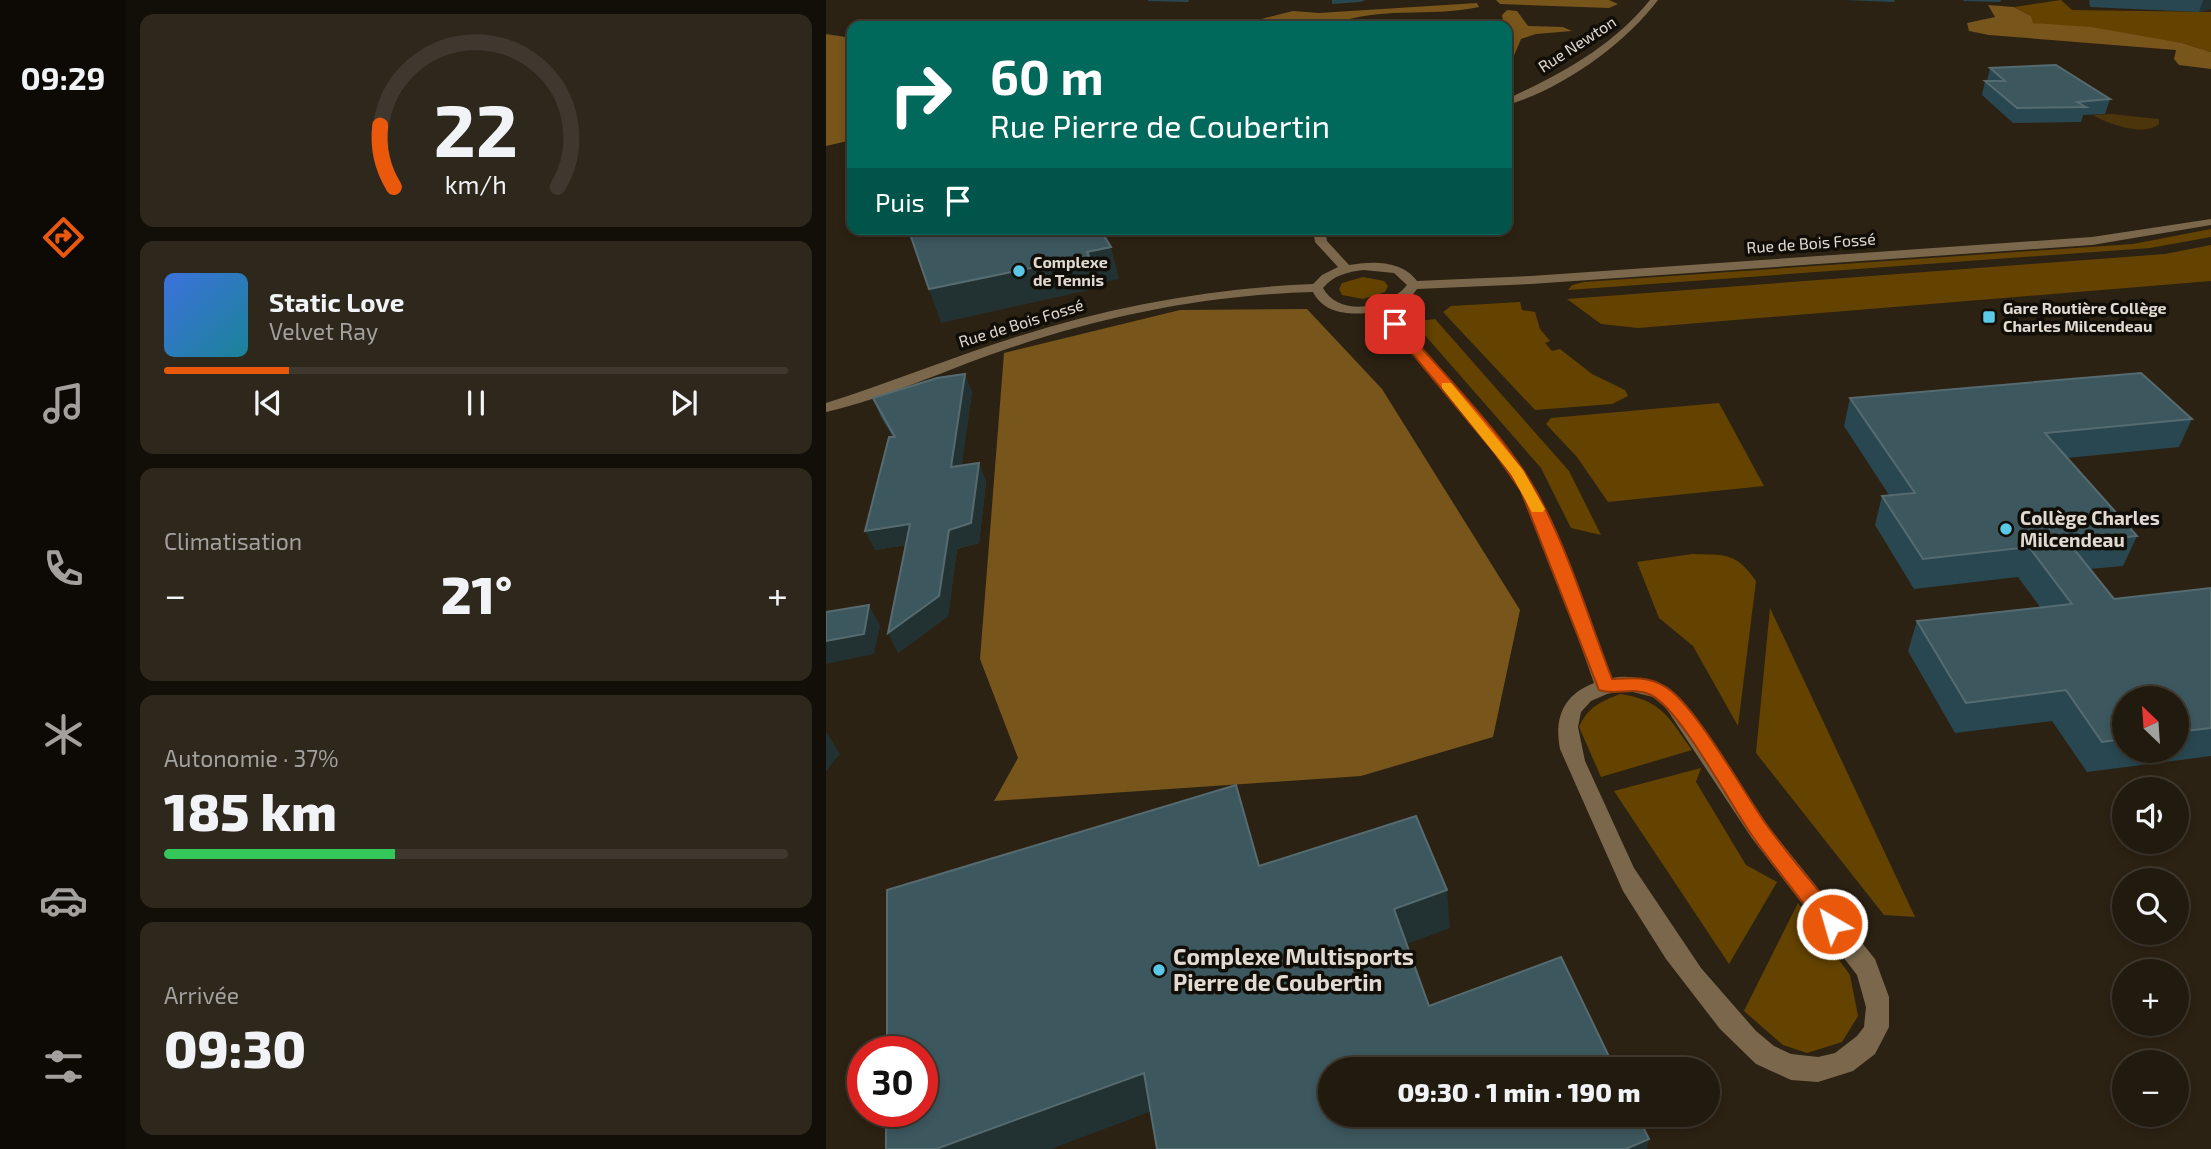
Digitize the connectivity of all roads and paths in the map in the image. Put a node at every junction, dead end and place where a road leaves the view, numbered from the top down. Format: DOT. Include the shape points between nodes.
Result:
graph roads {
  1 [pos="1654,0"];
  2 [pos="1512,99"];
  3 [pos="2211,222"];
  4 [pos="1320,235"];
  5 [pos="1345,268"];
  6 [pos="1412,285"];
  7 [pos="1317,288"];
  8 [pos="1381,308"];
  9 [pos="826,408"];
  10 [pos="1605,686"];
  1 -- 2 [label="street, Rue Newton" via="1631,27 1602,49"];
  3 -- 6 [label="street, Rue de Bois Fossé" via="2092,241"];
  4 -- 5 [label="street"];
  5 -- 6 [label="street" via="1398,270"];
  5 -- 7 [label="street" via="1321,280"];
  6 -- 8 [label="street" via="1409,294"];
  7 -- 8 [label="street" via="1327,304 1343,309"];
  7 -- 9 [label="street, Rue de Bois Fossé" via="1194,298 1111,315 1023,339"];
  8 -- 10 [label="street" via="1529,491"];
  10 -- 10 [label="street" via="1574,706 1568,736 1630,883 1718,1009 1765,1055 1810,1071 1853,1059 1871,1039 1879,1020 1877,988 1866,967 1759,831 1673,703 1659,691 1639,684"];
}
